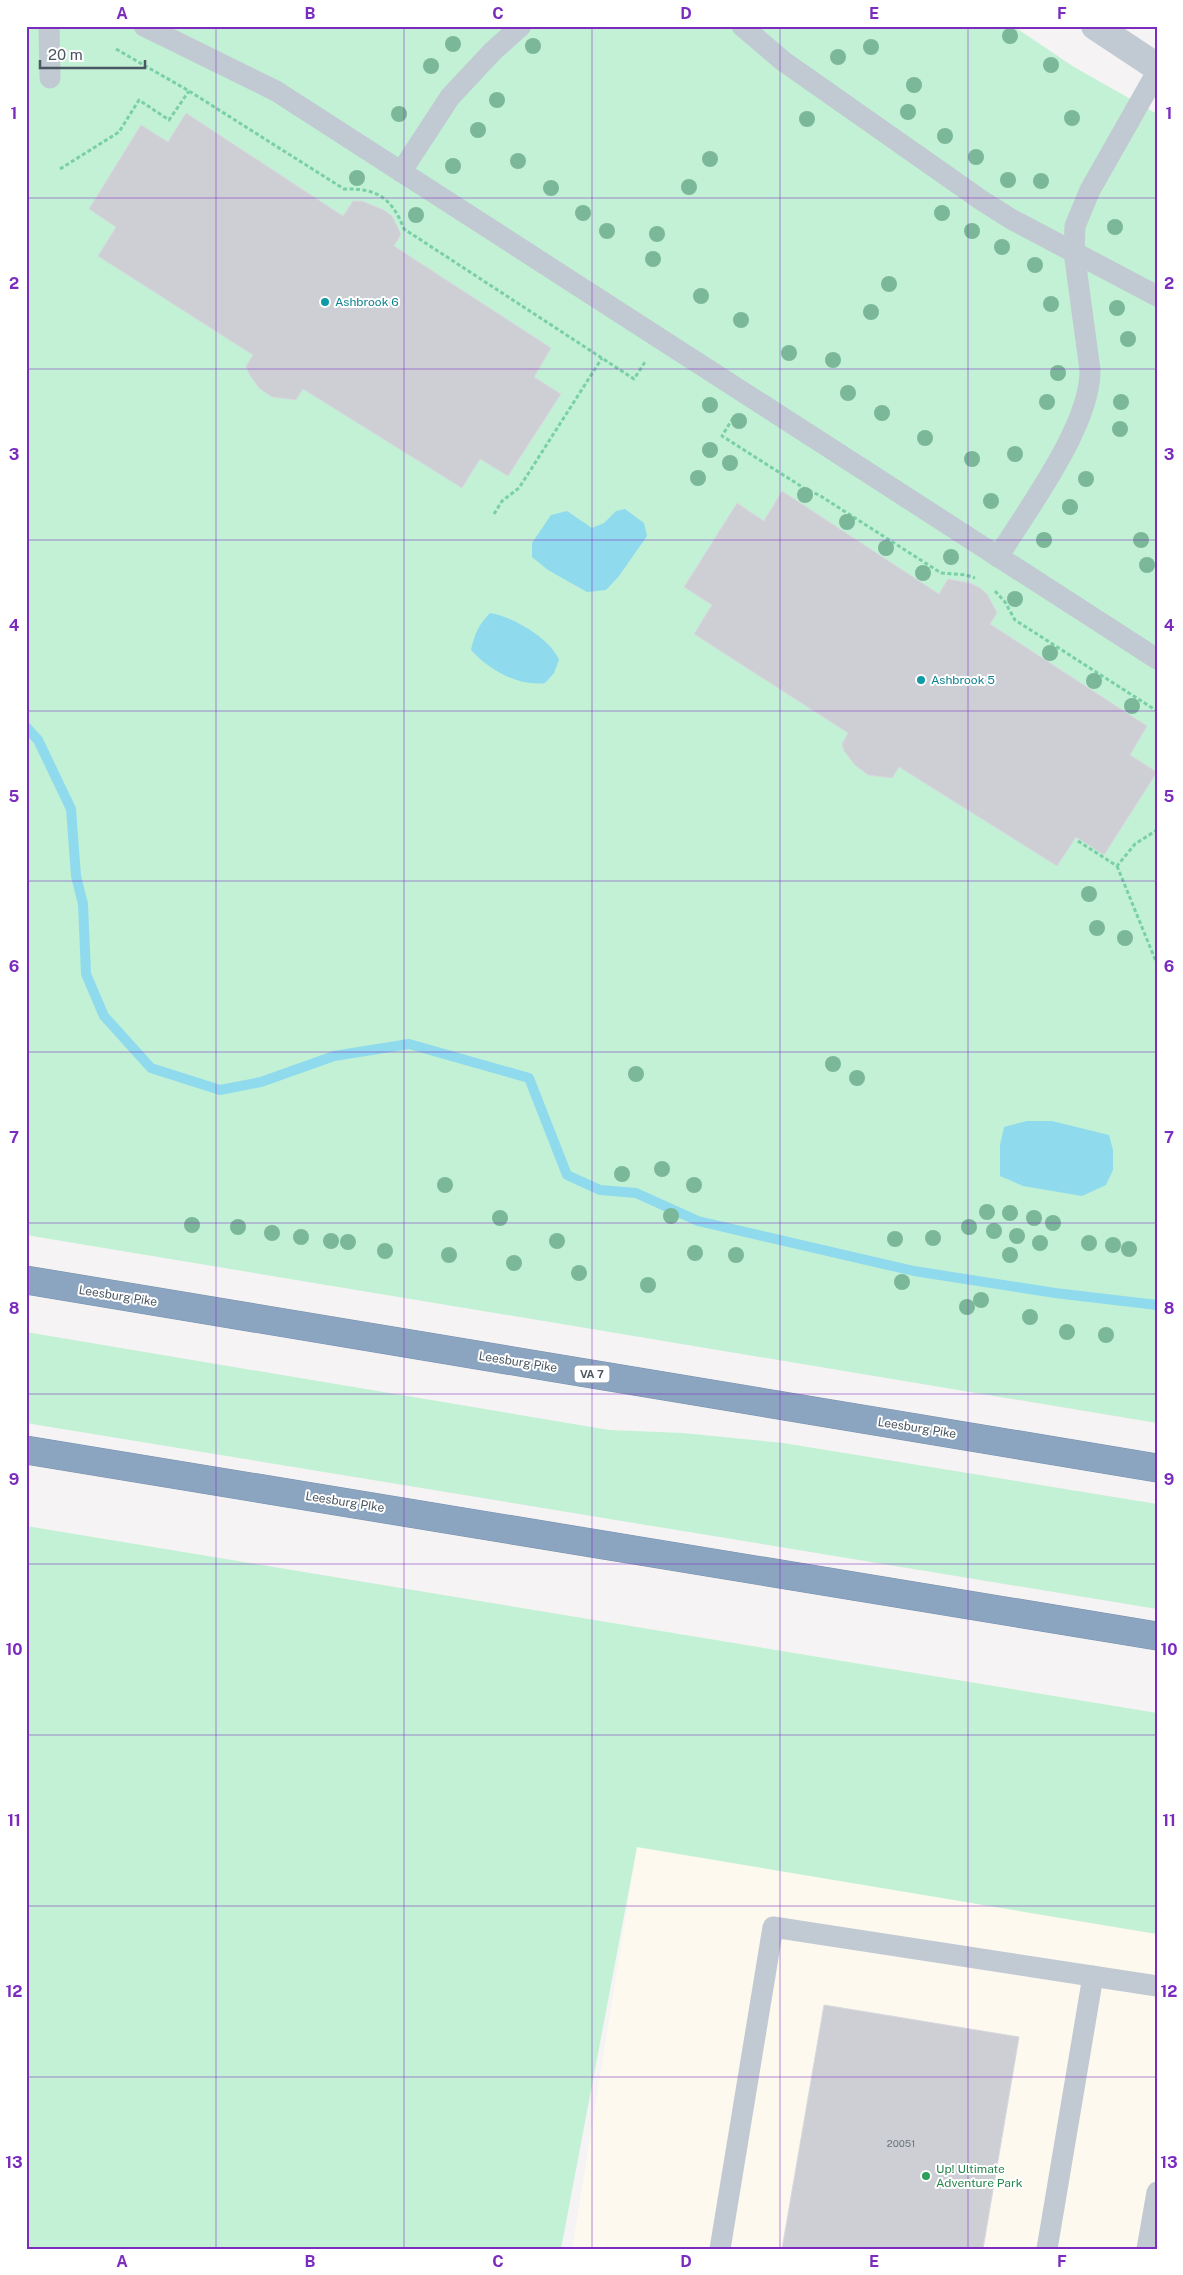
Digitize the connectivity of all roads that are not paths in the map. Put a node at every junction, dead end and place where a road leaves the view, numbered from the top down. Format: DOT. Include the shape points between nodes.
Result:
graph roads {
  1 [pos="49,26"];
  2 [pos="144,26"];
  3 [pos="521,26"];
  4 [pos="742,26"];
  5 [pos="1095,26"];
  6 [pos="1157,67"];
  7 [pos="1157,72"];
  8 [pos="50,78"];
  9 [pos="401,172"];
  10 [pos="1074,252"];
  11 [pos="1157,296"];
  12 [pos="998,557"];
  13 [pos="1157,659"];
  14 [pos="26,1280"];
  15 [pos="26,1450"];
  16 [pos="1157,1468"];
  17 [pos="1157,1636"];
  18 [pos="1093,1976"];
  19 [pos="1157,1986"];
  20 [pos="1157,2192"];
  21 [pos="720,2249"];
  22 [pos="1047,2249"];
  23 [pos="1148,2249"];
  1 -- 8 [label="lane"];
  2 -- 9 [label="lane" via="276,91"];
  3 -- 9 [label="lane" via="450,97"];
  4 -- 10 [label="lane" via="791,67 981,200"];
  5 -- 6 [label="street"];
  7 -- 10 [label="lane" via="1090,190 1076,226"];
  9 -- 12 [label="lane"];
  10 -- 11 [label="lane"];
  10 -- 12 [label="lane" via="1090,370 1087,398 1069,442"];
  12 -- 13 [label="lane"];
  14 -- 16 [label="highway, Leesburg Pike / VA 7"];
  15 -- 17 [label="highway, Leesburg PIke"];
  18 -- 19 [label="lane"];
  18 -- 21 [label="lane" via="773,1927"];
  18 -- 22 [label="lane"];
  20 -- 23 [label="lane"];
}
